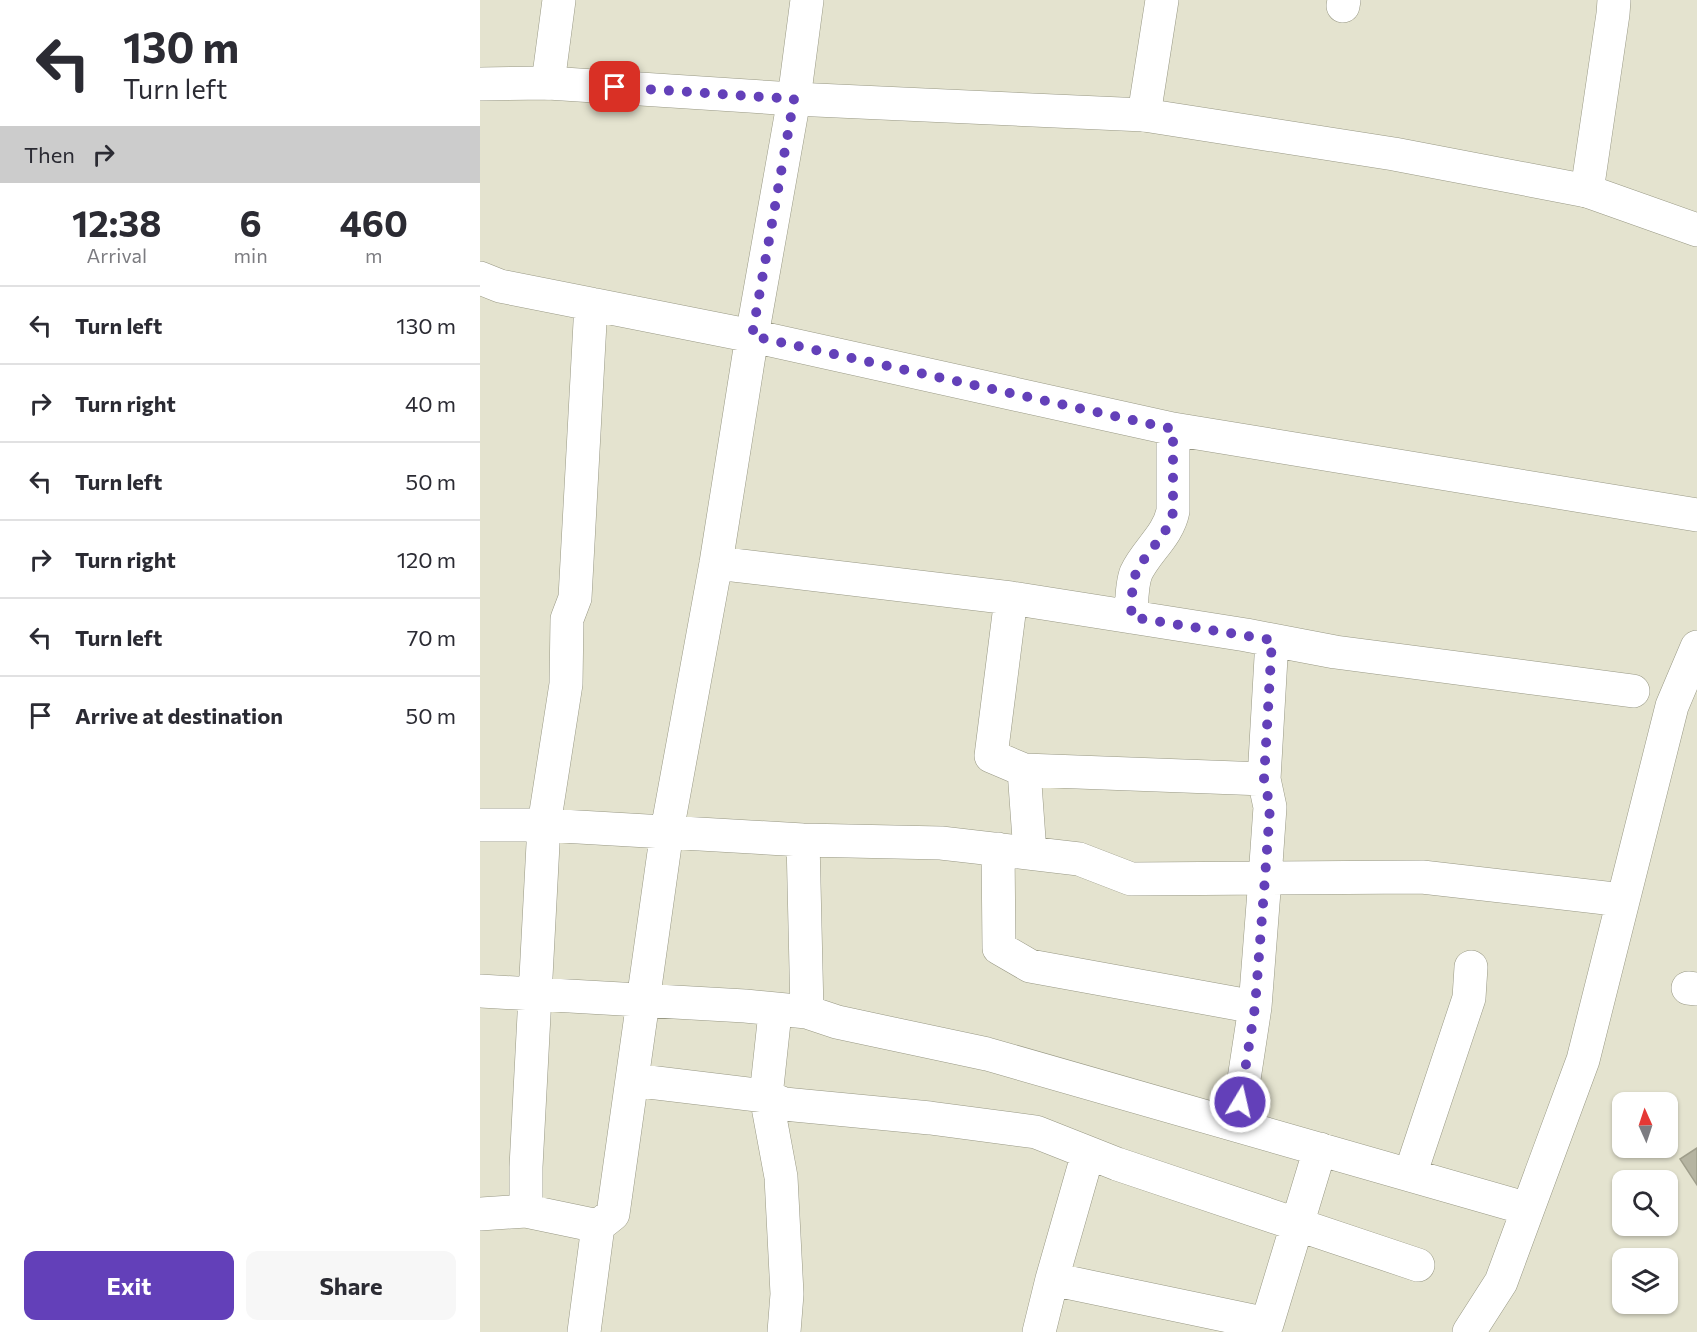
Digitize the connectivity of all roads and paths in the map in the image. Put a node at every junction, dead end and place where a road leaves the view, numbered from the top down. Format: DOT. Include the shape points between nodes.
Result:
graph roads {
  1 [pos="559,0"];
  2 [pos="807,0"];
  3 [pos="1162,0"];
  4 [pos="1614,0"];
  5 [pos="548,83"];
  6 [pos="480,84"];
  7 [pos="794,99"];
  8 [pos="1144,115"];
  9 [pos="1587,191"];
  10 [pos="1697,230"];
  11 [pos="480,278"];
  12 [pos="591,304"];
  13 [pos="752,336"];
  14 [pos="1173,429"];
  15 [pos="1697,515"];
  16 [pos="716,563"];
  17 [pos="1011,598"];
  18 [pos="1131,617"];
  19 [pos="1272,640"];
  20 [pos="1697,646"];
  21 [pos="1633,691"];
  22 [pos="1024,770"];
  23 [pos="1264,779"];
  24 [pos="480,825"];
  25 [pos="544,825"];
  26 [pos="667,831"];
  27 [pos="803,840"];
  28 [pos="1014,851"];
  29 [pos="1265,878"];
  30 [pos="1623,900"];
  31 [pos="1471,967"];
  32 [pos="480,991"];
  33 [pos="534,994"];
  34 [pos="643,1000"];
  35 [pos="1255,1007"];
  36 [pos="807,1012"];
  37 [pos="774,1022"];
  38 [pos="632,1080"];
  39 [pos="766,1096"];
  40 [pos="1237,1125"];
  41 [pos="1320,1149"];
  42 [pos="1089,1153"];
  43 [pos="1410,1175"];
  44 [pos="1528,1209"];
  45 [pos="526,1211"];
  46 [pos="480,1214"];
  47 [pos="1296,1225"];
  48 [pos="598,1226"];
  49 [pos="1418,1265"];
  50 [pos="1052,1279"];
  51 [pos="584,1332"];
  52 [pos="784,1332"];
  53 [pos="1039,1332"];
  54 [pos="1469,1332"];
  1 -- 5 [label="street"];
  2 -- 7 [label="street"];
  3 -- 8 [label="street"];
  4 -- 9 [label="street"];
  5 -- 6 [label="street"];
  5 -- 7 [label="street"];
  7 -- 8 [label="street"];
  7 -- 13 [label="street"];
  8 -- 9 [label="street" via="1394,153"];
  9 -- 10 [label="street"];
  11 -- 12 [label="street" via="500,286"];
  12 -- 13 [label="street"];
  12 -- 25 [label="street" via="575,598 567,620 566,684"];
  13 -- 14 [label="street"];
  13 -- 16 [label="street"];
  14 -- 15 [label="street"];
  14 -- 18 [label="street" via="1171,523 1135,575"];
  16 -- 17 [label="street"];
  16 -- 26 [label="street"];
  17 -- 18 [label="street"];
  17 -- 22 [label="street" via="991,756"];
  18 -- 19 [label="street"];
  19 -- 21 [label="street" via="1335,652"];
  19 -- 23 [label="street"];
  20 -- 30 [label="street" via="1672,706"];
  22 -- 23 [label="street"];
  22 -- 28 [label="street"];
  23 -- 29 [label="street" via="1270,807"];
  24 -- 25 [label="street"];
  25 -- 26 [label="street"];
  25 -- 33 [label="street"];
  26 -- 27 [label="street"];
  26 -- 34 [label="street"];
  27 -- 28 [label="street" via="941,843"];
  27 -- 36 [label="street"];
  28 -- 29 [label="street" via="1080,859 1131,879"];
  28 -- 35 [label="street" via="999,948 1029,966"];
  29 -- 30 [label="street" via="1422,876"];
  29 -- 35 [label="street"];
  30 -- 44 [label="street" via="1583,1060"];
  31 -- 43 [label="street" via="1469,999"];
  32 -- 33 [label="street"];
  33 -- 34 [label="street"];
  33 -- 45 [label="street"];
  34 -- 36 [label="street"];
  34 -- 38 [label="street"];
  35 -- 40 [label="street"];
  36 -- 40 [label="street" via="837,1022 987,1053"];
  37 -- 39 [label="street"];
  38 -- 39 [label="street"];
  38 -- 48 [label="street" via="614,1214"];
  39 -- 42 [label="street" via="784,1104 1036,1132"];
  39 -- 52 [label="street" via="781,1177 787,1294"];
  40 -- 41 [label="street"];
  41 -- 43 [label="street"];
  41 -- 47 [label="street"];
  42 -- 47 [label="street"];
  42 -- 50 [label="street"];
  43 -- 44 [label="street"];
  44 -- 54 [label="street" via="1501,1282"];
  45 -- 46 [label="street"];
  45 -- 48 [label="street"];
  47 -- 49 [label="street"];
  47 -- 50 [label="street" via="1267,1324"];
  48 -- 51 [label="street"];
  50 -- 53 [label="street"];
}
